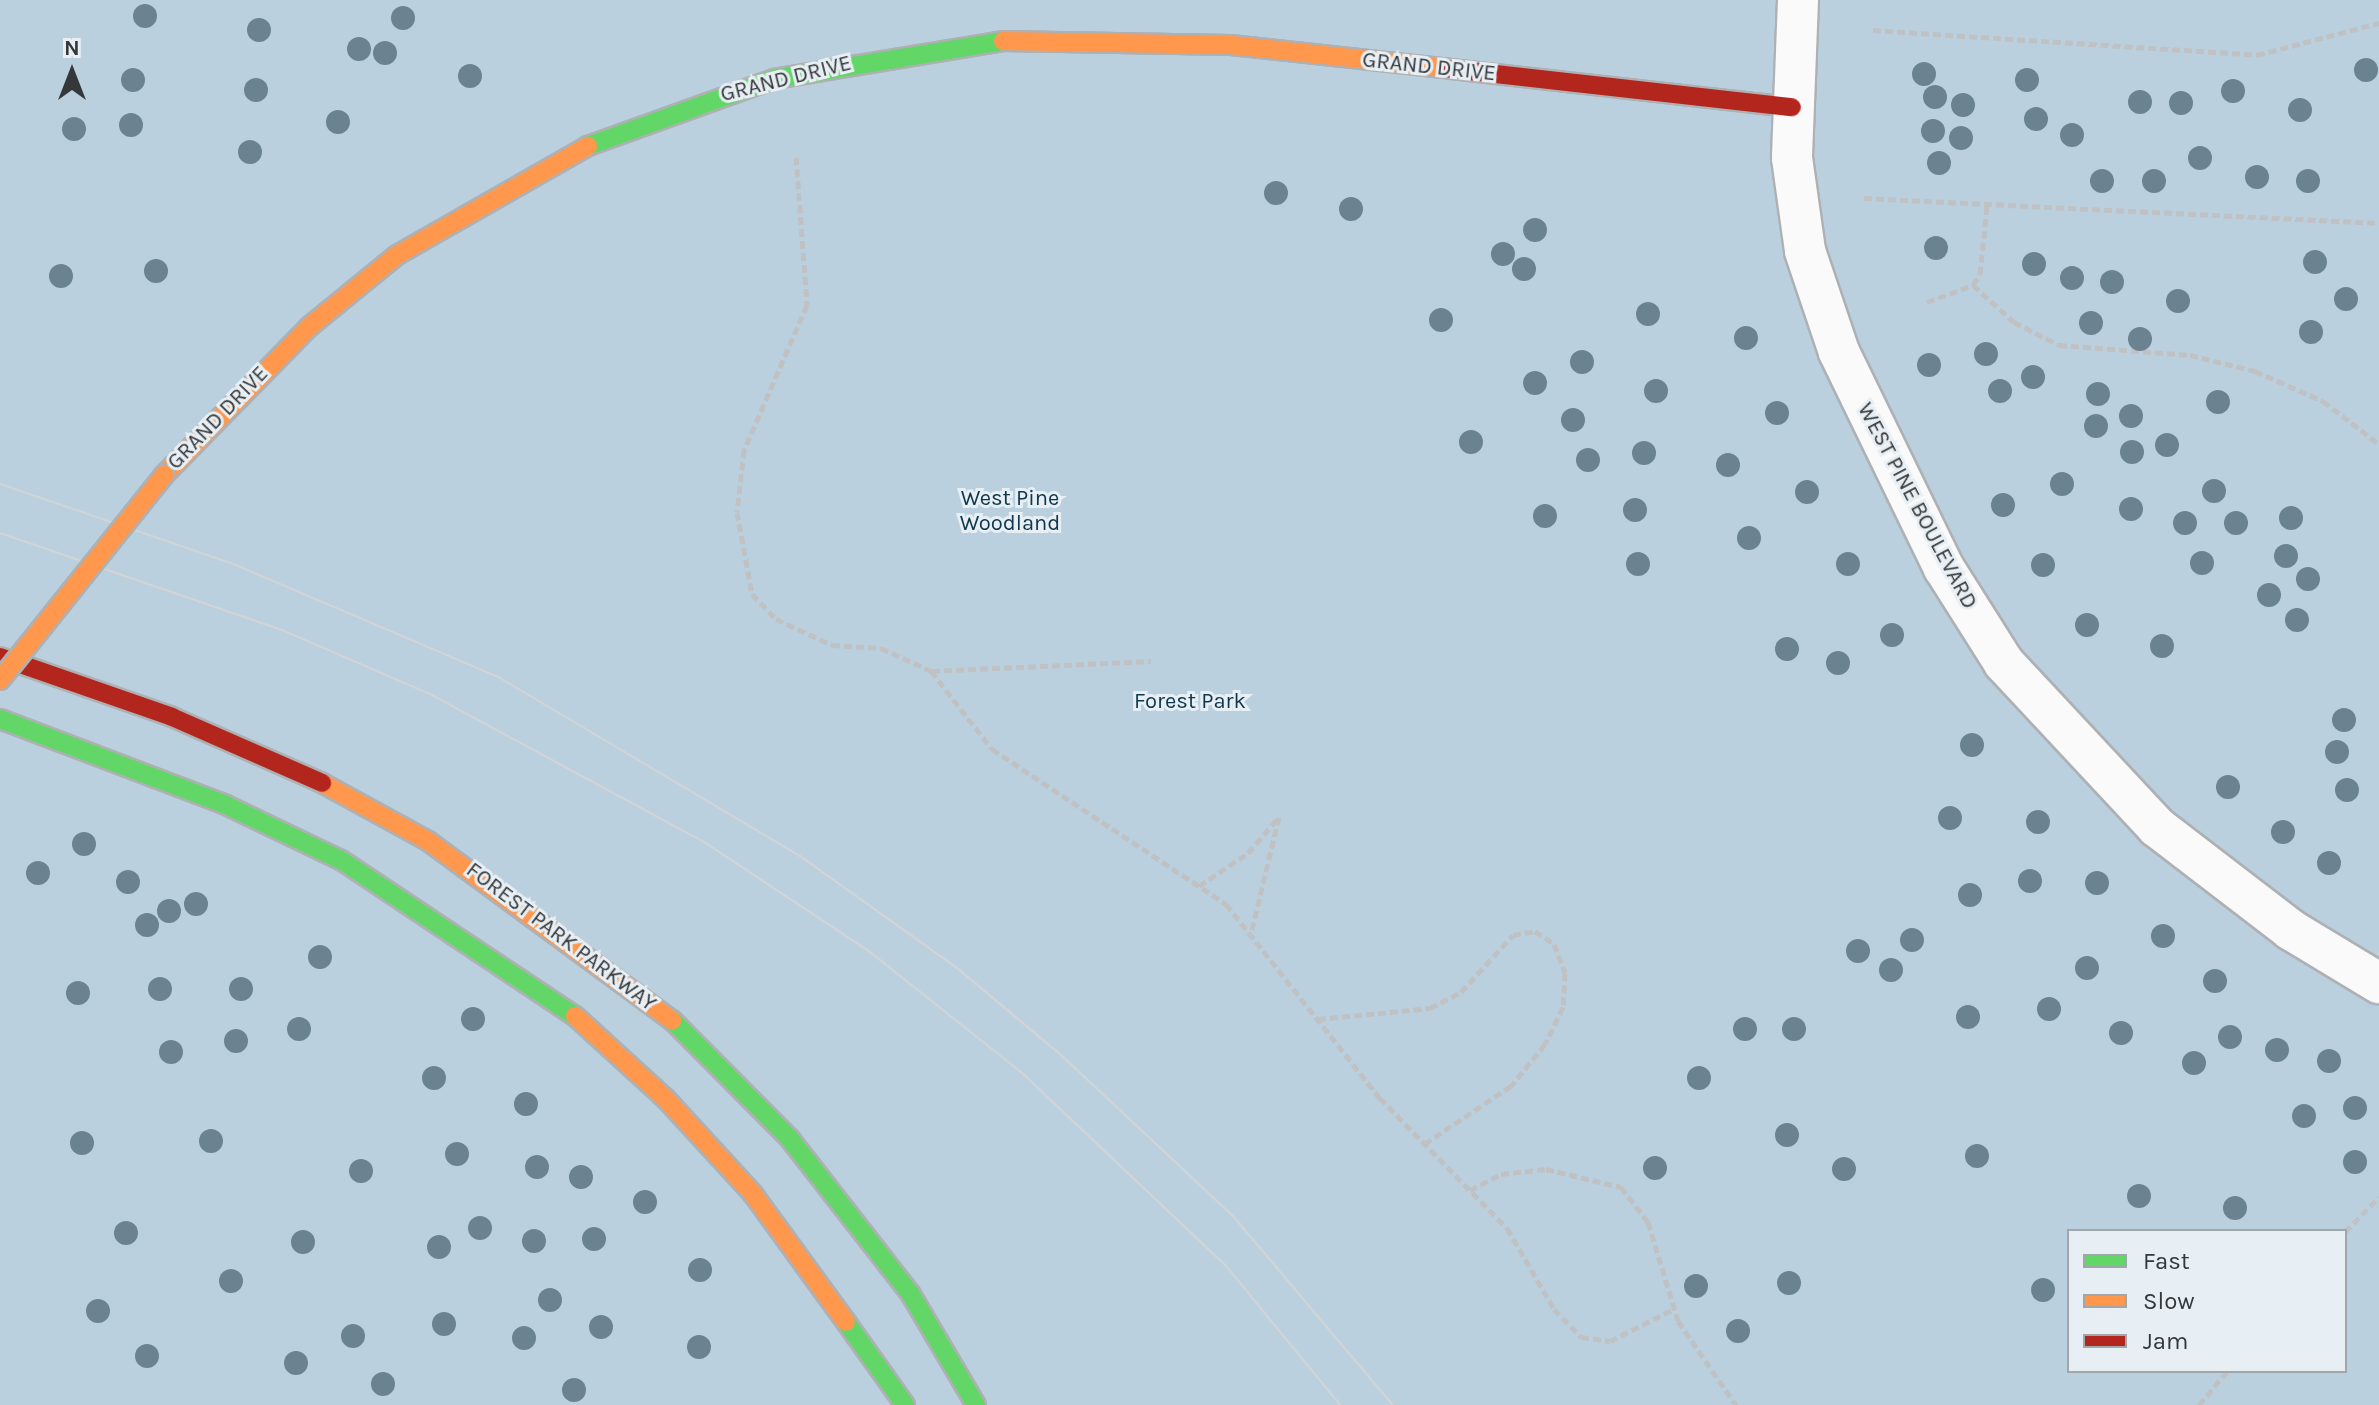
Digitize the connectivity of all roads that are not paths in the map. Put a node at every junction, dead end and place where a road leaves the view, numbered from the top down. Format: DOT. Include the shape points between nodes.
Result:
graph roads {
  1 [pos="1798,0"];
  2 [pos="1792,107"];
  3 [pos="0,657"];
  4 [pos="0,680"];
  5 [pos="0,719"];
  6 [pos="2379,983"];
  7 [pos="905,1405"];
  8 [pos="976,1405"];
  1 -- 2 [label="street, WEST PINE BOULEVARD"];
  2 -- 4 [label="main road, GRAND DRIVE, bridge" via="1231,45 1097,38 974,43 774,79 572,152 397,255 310,326 164,475"];
  2 -- 6 [label="street, WEST PINE BOULEVARD" via="1794,203 1839,352 1944,568 2004,663 2157,827 2291,930"];
  3 -- 8 [label="main road, FOREST PARK PARKWAY" via="172,717 344,793 428,841 605,965 677,1024 790,1139 910,1293"];
  5 -- 7 [label="main road" via="212,799 341,860 567,1009 666,1099 753,1194"];
}
